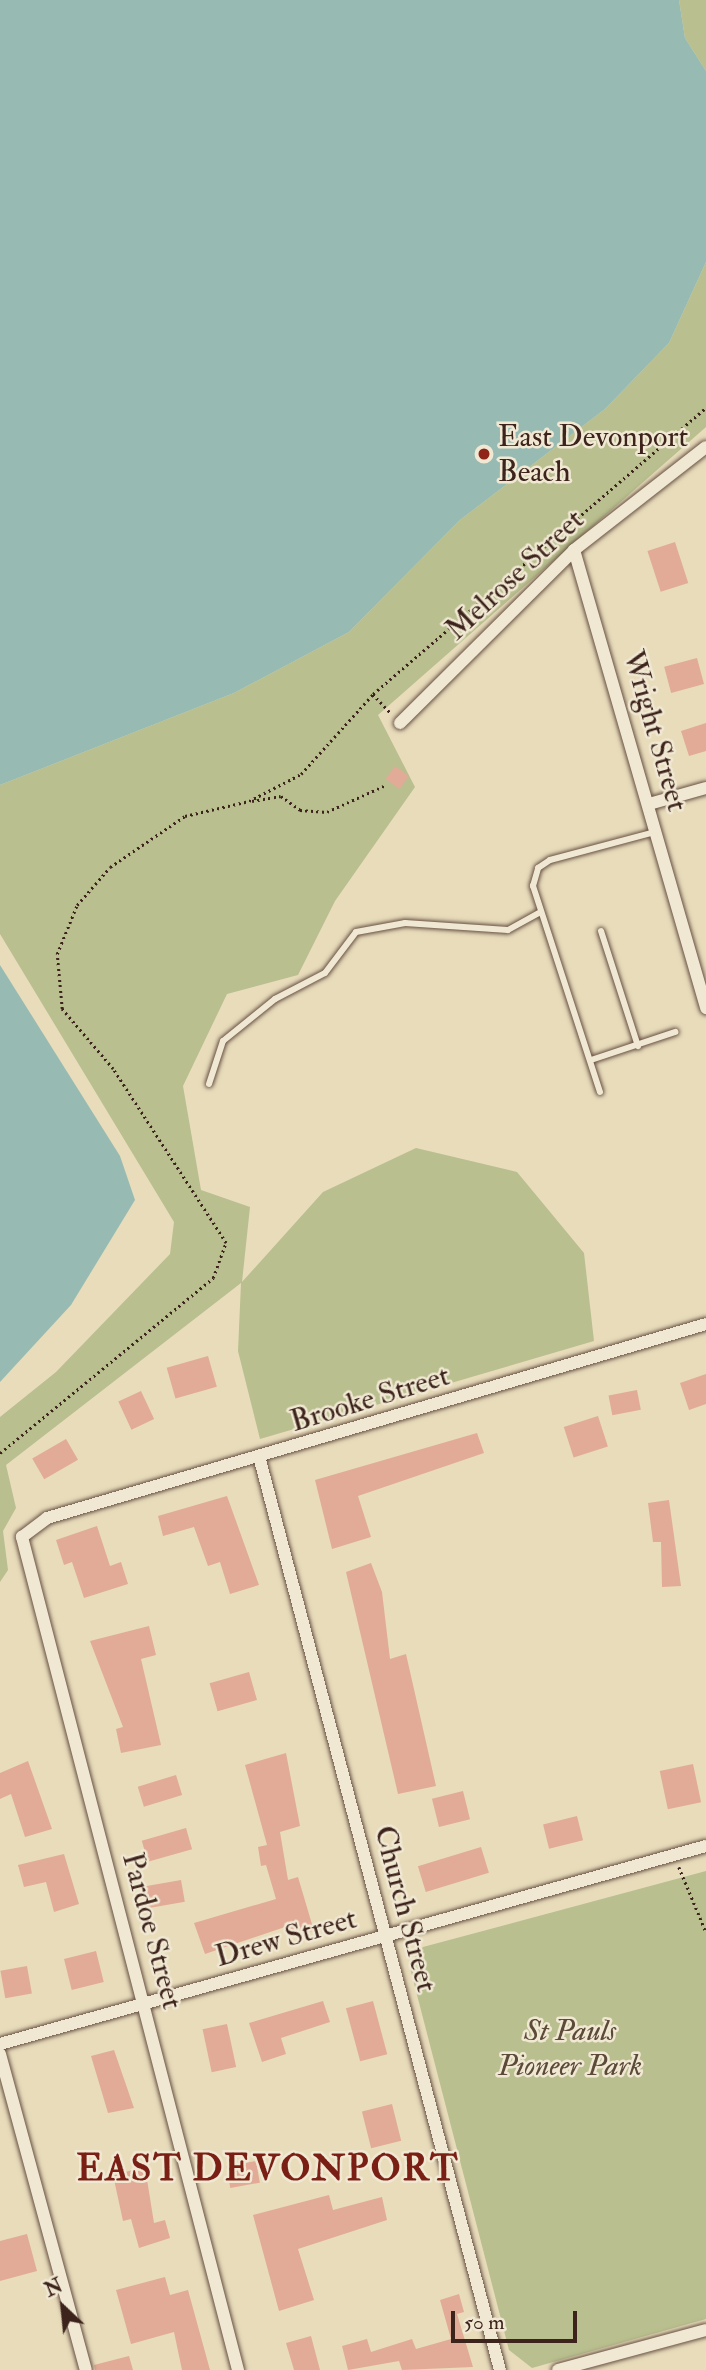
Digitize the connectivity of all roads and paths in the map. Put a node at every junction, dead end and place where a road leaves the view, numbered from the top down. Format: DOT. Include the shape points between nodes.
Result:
graph roads {
  1 [pos="706,408"];
  2 [pos="706,447"];
  3 [pos="574,550"];
  4 [pos="373,694"];
  5 [pos="400,723"];
  6 [pos="386,785"];
  7 [pos="706,788"];
  8 [pos="249,801"];
  9 [pos="649,804"];
  10 [pos="657,832"];
  11 [pos="540,912"];
  12 [pos="601,931"];
  13 [pos="706,1008"];
  14 [pos="675,1032"];
  15 [pos="638,1046"];
  16 [pos="591,1060"];
  17 [pos="209,1084"];
  18 [pos="600,1091"];
  19 [pos="706,1325"];
  20 [pos="0,1453"];
  21 [pos="260,1460"];
  22 [pos="47,1518"];
  23 [pos="706,1846"];
  24 [pos="674,1854"];
  25 [pos="706,1932"];
  26 [pos="385,1938"];
  27 [pos="146,2005"];
  28 [pos="0,2044"];
  29 [pos="0,2054"];
  30 [pos="706,2330"];
  31 [pos="86,2370"];
  32 [pos="238,2370"];
  33 [pos="500,2370"];
  34 [pos="558,2370"];
  1 -- 4 [label="path"];
  2 -- 3 [label="street, Melrose Street"];
  3 -- 5 [label="street, Melrose Street"];
  3 -- 9 [label="street, Wright Street"];
  4 -- 5 [label="path"];
  4 -- 8 [label="path" via="301,774"];
  6 -- 8 [label="path" via="327,812 300,810 281,796"];
  7 -- 9 [label="street"];
  8 -- 20 [label="path" via="185,816 110,867 77,905 57,954 62,1009 113,1069 222,1233 223,1260 189,1299"];
  9 -- 10 [label="street, Wright Street"];
  10 -- 11 [label="lane" via="550,860 538,868 533,886"];
  10 -- 13 [label="street, Wright Street"];
  11 -- 16 [label="lane"];
  11 -- 17 [label="lane" via="508,930 405,923 356,932 325,973 275,999 223,1041"];
  12 -- 15 [label="lane"];
  14 -- 15 [label="lane"];
  15 -- 16 [label="lane"];
  16 -- 18 [label="lane"];
  19 -- 21 [label="street, Brooke Street"];
  21 -- 22 [label="street, Brooke Street"];
  21 -- 26 [label="street, Church Street"];
  22 -- 27 [label="street, Pardoe Street" via="22,1536 25,1566"];
  23 -- 24 [label="street, Drew Street"];
  24 -- 25 [label="path"];
  24 -- 26 [label="street, Drew Street"];
  26 -- 27 [label="street, Drew Street"];
  26 -- 33 [label="street, Church Street"];
  27 -- 28 [label="street, Drew Street"];
  27 -- 32 [label="street, Pardoe Street"];
  29 -- 31 [label="street"];
  30 -- 34 [label="street"];
}
